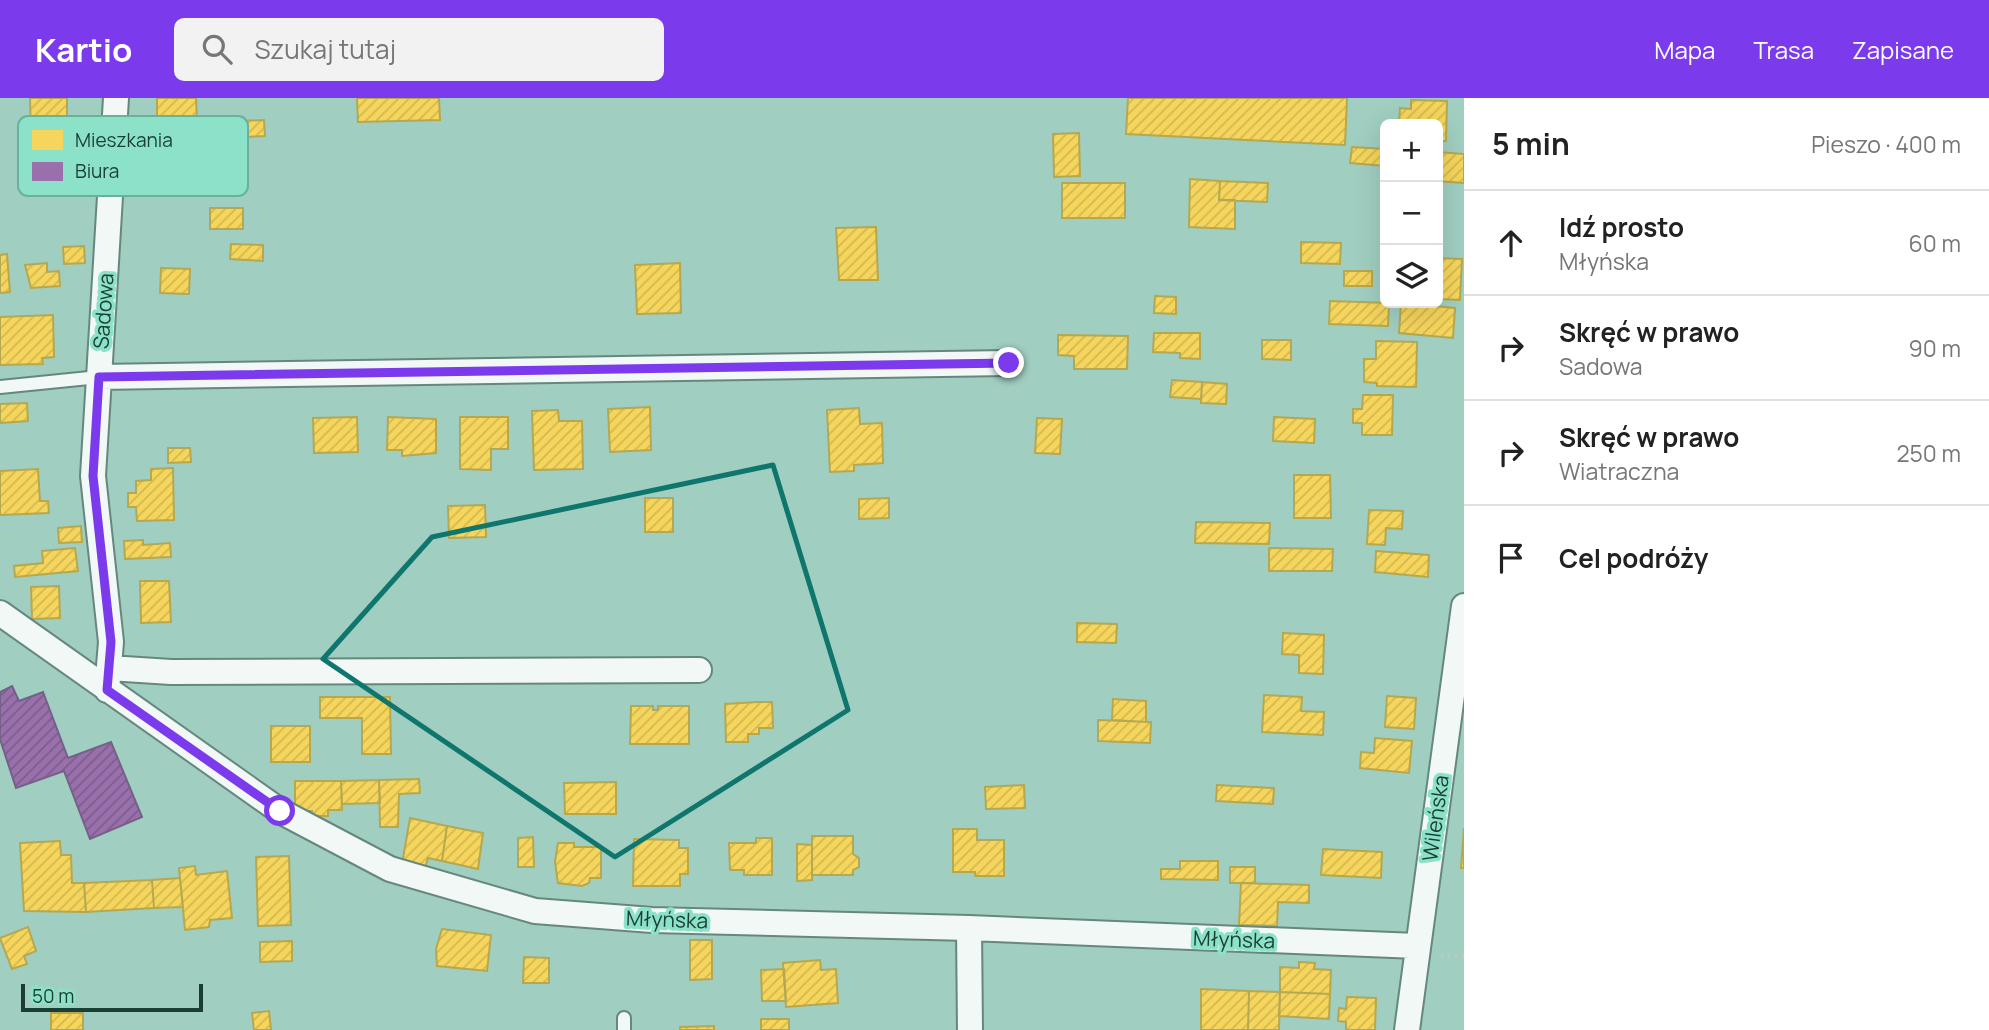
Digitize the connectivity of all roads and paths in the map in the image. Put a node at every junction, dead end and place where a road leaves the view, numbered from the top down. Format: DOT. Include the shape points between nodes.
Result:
graph roads {
  1 [pos="116,98"];
  2 [pos="115,116"];
  3 [pos="110,196"];
  4 [pos="1009,363"];
  5 [pos="99,377"];
  6 [pos="0,387"];
  7 [pos="1464,606"];
  8 [pos="0,613"];
  9 [pos="699,670"];
  10 [pos="108,679"];
  11 [pos="969,928"];
  12 [pos="1417,946"];
  13 [pos="970,1030"];
  14 [pos="1407,1030"];
  1 -- 2 [label="street, Sadowa"];
  3 -- 5 [label="street, Sadowa"];
  4 -- 5 [label="street"];
  5 -- 6 [label="lane"];
  5 -- 10 [label="street, Sadowa" via="93,476 111,642"];
  7 -- 12 [label="street, Wileńska"];
  8 -- 10 [label="street, Młyńska"];
  9 -- 10 [label="street" via="171,672"];
  10 -- 11 [label="street, Młyńska" via="280,811 378,863 535,911 652,920"];
  11 -- 12 [label="street, Młyńska"];
  11 -- 13 [label="street"];
  12 -- 14 [label="street, Wileńska"];
}
